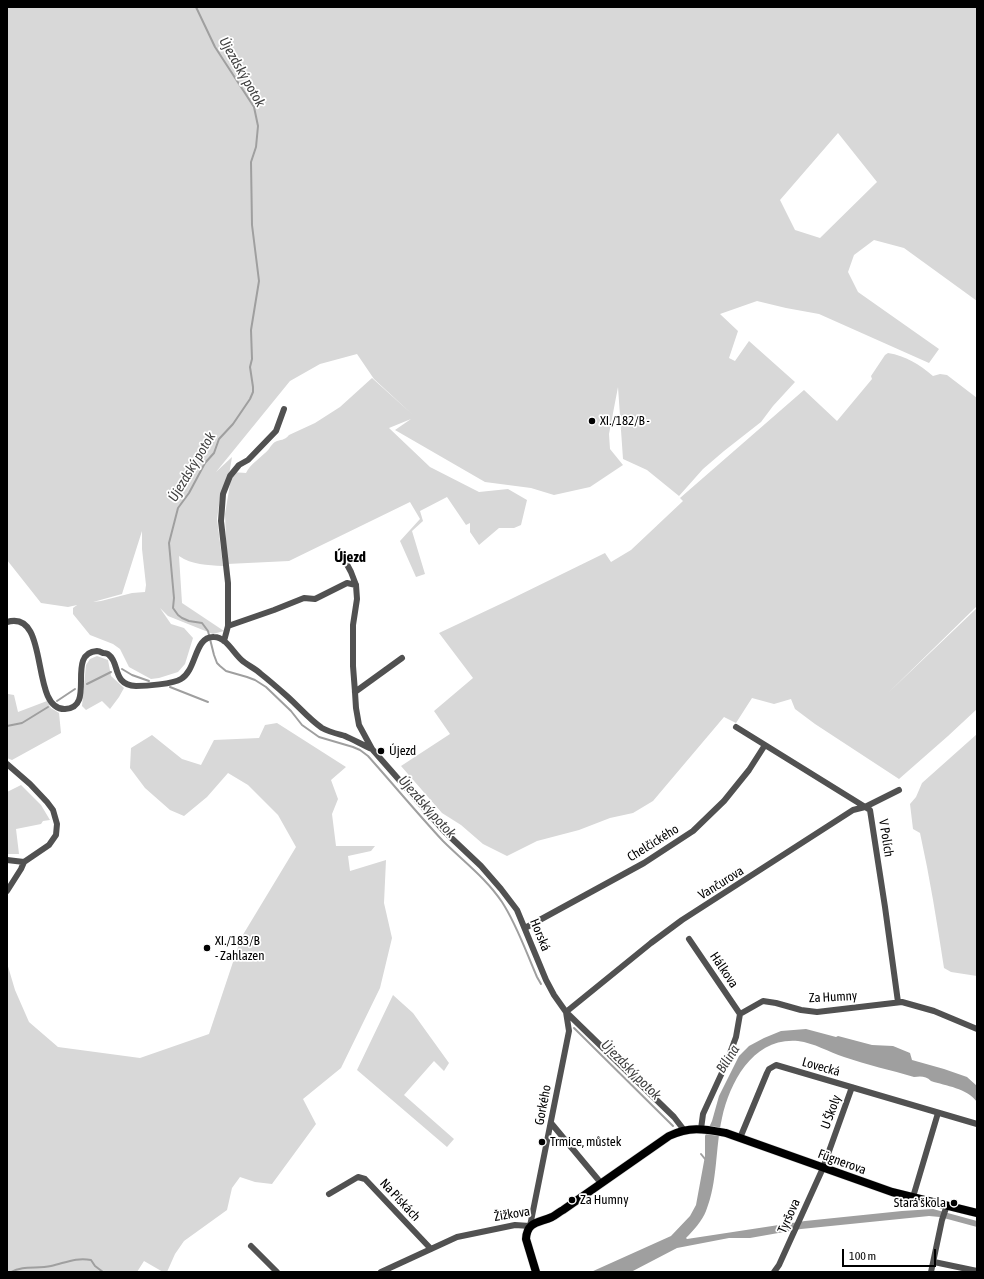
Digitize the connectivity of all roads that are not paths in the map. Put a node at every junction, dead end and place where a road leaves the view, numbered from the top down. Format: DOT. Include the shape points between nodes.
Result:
graph roads {
  1 [pos="284,409"];
  2 [pos="342,556"];
  3 [pos="356,585"];
  4 [pos="7,622"];
  5 [pos="228,626"];
  6 [pos="224,641"];
  7 [pos="402,658"];
  8 [pos="355,692"];
  9 [pos="736,727"];
  10 [pos="765,745"];
  11 [pos="372,749"];
  12 [pos="7,764"];
  13 [pos="899,790"];
  14 [pos="865,806"];
  15 [pos="7,860"];
  16 [pos="24,862"];
  17 [pos="7,891"];
  18 [pos="525,928"];
  19 [pos="689,939"];
  20 [pos="898,1002"];
  21 [pos="566,1012"];
  22 [pos="740,1014"];
  23 [pos="977,1029"];
  24 [pos="852,1087"];
  25 [pos="938,1113"];
  26 [pos="551,1123"];
  27 [pos="977,1124"];
  28 [pos="703,1129"];
  29 [pos="684,1130"];
  30 [pos="740,1138"];
  31 [pos="823,1168"];
  32 [pos="601,1183"];
  33 [pos="329,1194"];
  34 [pos="913,1197"];
  35 [pos="946,1208"];
  36 [pos="977,1213"];
  37 [pos="530,1226"];
  38 [pos="251,1246"];
  39 [pos="430,1249"];
  40 [pos="934,1262"];
  41 [pos="535,1268"];
  42 [pos="977,1271"];
  43 [pos="277,1272"];
  44 [pos="381,1272"];
  45 [pos="774,1272"];
  46 [pos="931,1272"];
  1 -- 5 [label="street" via="276,431 230,476 223,494 221,521 228,583"];
  2 -- 3 [label="street"];
  3 -- 5 [label="street" via="347,583 315,599 304,598"];
  3 -- 8 [label="street" via="357,599 353,625"];
  4 -- 6 [label="street" via="22,622 31,632 46,690 50,700 60,709 74,706 79,700 81,667 90,653 98,651 109,655 118,675 130,686 148,686 181,680 189,672 199,646 206,638 214,636"];
  5 -- 6 [label="street"];
  6 -- 11 [label="street" via="242,660 323,728"];
  7 -- 8 [label="street"];
  8 -- 11 [label="street" via="359,725"];
  9 -- 10 [label="street, V Polích"];
  10 -- 14 [label="street, V Polích"];
  10 -- 18 [label="street, Chelčického" via="724,801 693,831 644,863"];
  11 -- 18 [label="street, Horská" via="444,831 501,889 517,910"];
  12 -- 16 [label="street" via="47,802 56,817 56,835 50,845"];
  13 -- 14 [label="street, Vančurova"];
  14 -- 20 [label="street, V Polích" via="870,810"];
  14 -- 21 [label="street, Vančurova" via="853,810 682,920"];
  15 -- 16 [label="street"];
  16 -- 17 [label="street"];
  18 -- 21 [label="street, Horská" via="546,980"];
  19 -- 22 [label="street, Hálkova"];
  20 -- 22 [label="street, Za Humny" via="816,1012 763,1001"];
  20 -- 23 [label="street, Za Humny" via="934,1011"];
  21 -- 26 [label="street, Gorkého" via="569,1031"];
  21 -- 29 [label="street, Horská" via="674,1117"];
  22 -- 28 [label="street" via="736,1036 726,1064 703,1114"];
  24 -- 25 [label="street, Lovecká"];
  24 -- 30 [label="street, Lovecká" via="776,1065 767,1074"];
  24 -- 31 [label="street, U Školy"];
  25 -- 27 [label="street, Lovecká"];
  25 -- 34 [label="street"];
  26 -- 32 [label="street"];
  26 -- 37 [label="street, Gorkého"];
  28 -- 29 [label="main road, Žižkova"];
  28 -- 30 [label="main road, Fügnerova"];
  29 -- 32 [label="main road, Žižkova" via="669,1136"];
  30 -- 31 [label="main road, Fügnerova"];
  31 -- 34 [label="main road, Fügnerova"];
  31 -- 45 [label="street, Tyršova"];
  32 -- 37 [label="main road, Žižkova" via="552,1216"];
  33 -- 39 [label="street, Na Pískách" via="358,1177 365,1178"];
  34 -- 35 [label="main road, Fügnerova"];
  35 -- 36 [label="main road, Fügnerova"];
  35 -- 40 [label="street"];
  37 -- 39 [label="street, Žižkova" via="515,1225 456,1237"];
  37 -- 41 [label="main road" via="526,1239"];
  38 -- 43 [label="street"];
  39 -- 44 [label="street, Žižkova"];
  40 -- 42 [label="street"];
  40 -- 46 [label="street"];
}
